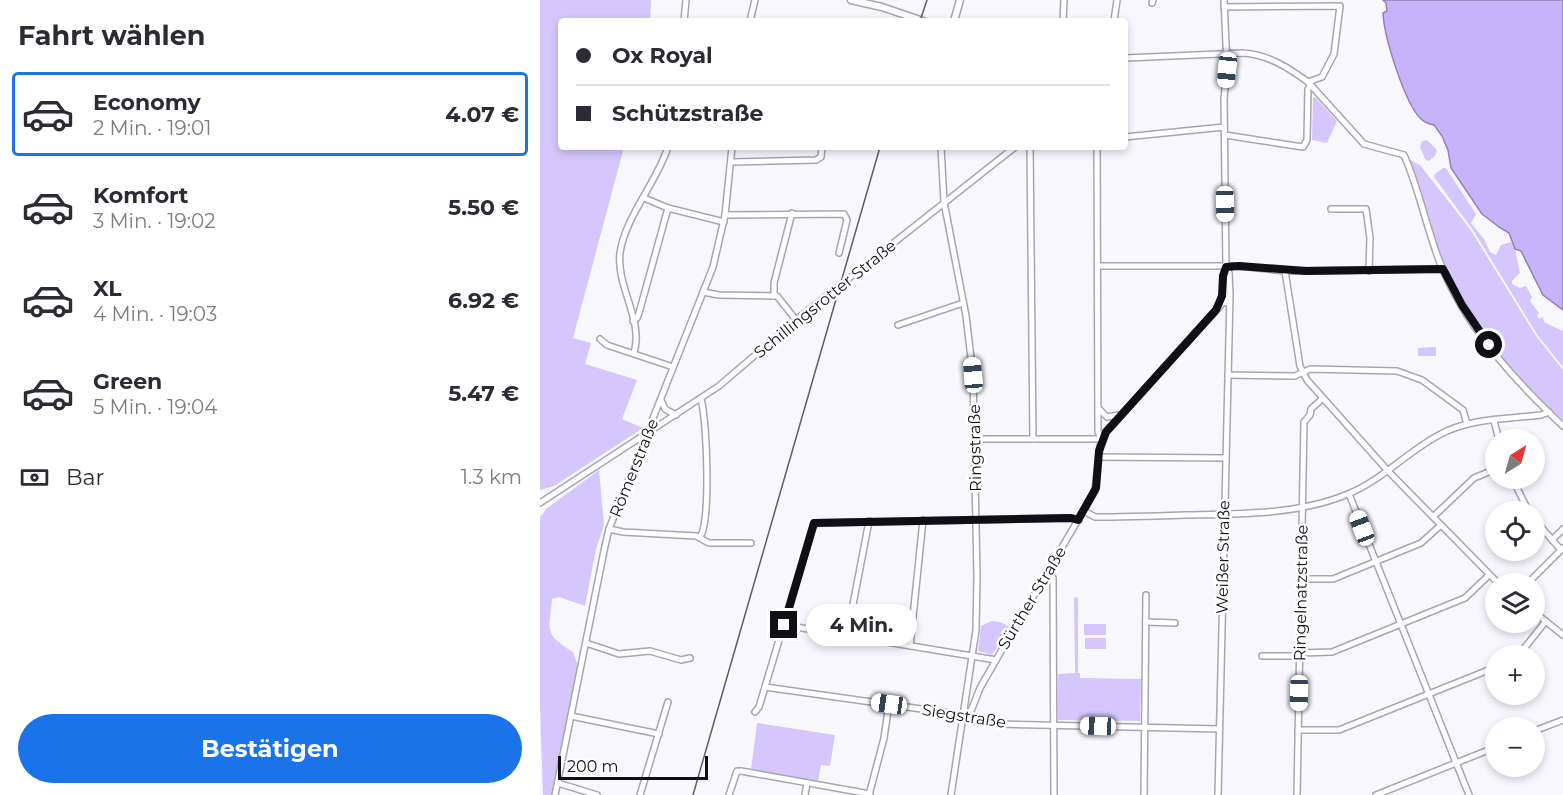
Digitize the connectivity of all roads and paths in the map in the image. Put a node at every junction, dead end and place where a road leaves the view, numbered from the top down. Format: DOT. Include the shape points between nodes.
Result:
graph roads {
  1 [pos="686,0"];
  2 [pos="755,0"];
  3 [pos="851,0"];
  4 [pos="960,0"];
  5 [pos="1064,0"];
  6 [pos="1116,0"];
  7 [pos="1224,3"];
  8 [pos="1311,3"];
  9 [pos="684,18"];
  10 [pos="751,18"];
  11 [pos="910,18"];
  12 [pos="955,18"];
  13 [pos="1063,18"];
  14 [pos="1114,18"];
  15 [pos="1226,54"];
  16 [pos="1128,58"];
  17 [pos="1309,84"];
  18 [pos="1224,128"];
  19 [pos="1225,135"];
  20 [pos="1128,137"];
  21 [pos="667,150"];
  22 [pos="732,150"];
  23 [pos="822,150"];
  24 [pos="941,150"];
  25 [pos="1011,150"];
  26 [pos="1030,150"];
  27 [pos="1097,150"];
  28 [pos="732,162"];
  29 [pos="644,198"];
  30 [pos="944,202"];
  31 [pos="668,208"];
  32 [pos="1331,209"];
  33 [pos="792,213"];
  34 [pos="725,214"];
  35 [pos="724,222"];
  36 [pos="838,253"];
  37 [pos="1098,266"];
  38 [pos="1226,267"];
  39 [pos="1443,269"];
  40 [pos="1285,271"];
  41 [pos="1369,271"];
  42 [pos="1224,288"];
  43 [pos="704,292"];
  44 [pos="1230,295"];
  45 [pos="774,296"];
  46 [pos="1225,302"];
  47 [pos="963,303"];
  48 [pos="1216,310"];
  49 [pos="1229,319"];
  50 [pos="796,320"];
  51 [pos="633,321"];
  52 [pos="898,325"];
  53 [pos="600,339"];
  54 [pos="634,353"];
  55 [pos="674,367"];
  56 [pos="1302,373"];
  57 [pos="1227,375"];
  58 [pos="701,399"];
  59 [pos="1322,399"];
  60 [pos="661,400"];
  61 [pos="1098,408"];
  62 [pos="1549,412"];
  63 [pos="676,415"];
  64 [pos="1119,415"];
  65 [pos="1494,421"];
  66 [pos="1467,424"];
  67 [pos="1563,426"];
  68 [pos="1496,429"];
  69 [pos="647,433"];
  70 [pos="1033,439"];
  71 [pos="1102,439"];
  72 [pos="975,440"];
  73 [pos="630,444"];
  74 [pos="639,453"];
  75 [pos="1099,457"];
  76 [pos="1225,458"];
  77 [pos="1388,471"];
  78 [pos="1485,474"];
  79 [pos="1349,494"];
  80 [pos="540,496"];
  81 [pos="548,498"];
  82 [pos="540,503"];
  83 [pos="1303,506"];
  84 [pos="1084,511"];
  85 [pos="1223,514"];
  86 [pos="1433,517"];
  87 [pos="976,519"];
  88 [pos="923,520"];
  89 [pos="1078,520"];
  90 [pos="869,521"];
  91 [pos="1441,525"];
  92 [pos="609,529"];
  93 [pos="1563,529"];
  94 [pos="1545,532"];
  95 [pos="744,535"];
  96 [pos="700,537"];
  97 [pos="1552,540"];
  98 [pos="1562,549"];
  99 [pos="1375,562"];
  100 [pos="1050,570"];
  101 [pos="1487,573"];
  102 [pos="1538,573"];
  103 [pos="1301,579"];
  104 [pos="1485,579"];
  105 [pos="1146,595"];
  106 [pos="1546,621"];
  107 [pos="1146,622"];
  108 [pos="1175,623"];
  109 [pos="1400,624"];
  110 [pos="784,625"];
  111 [pos="1563,635"];
  112 [pos="847,636"];
  113 [pos="586,643"];
  114 [pos="1527,645"];
  115 [pos="910,646"];
  116 [pos="1300,654"];
  117 [pos="973,656"];
  118 [pos="1262,656"];
  119 [pos="690,658"];
  120 [pos="681,660"];
  121 [pos="996,660"];
  122 [pos="679,667"];
  123 [pos="1485,671"];
  124 [pos="765,687"];
  125 [pos="1428,693"];
  126 [pos="669,702"];
  127 [pos="889,704"];
  128 [pos="755,712"];
  129 [pos="571,716"];
  130 [pos="963,716"];
  131 [pos="1563,720"];
  132 [pos="1053,725"];
  133 [pos="1144,727"];
  134 [pos="1545,727"];
  135 [pos="1219,729"];
  136 [pos="1298,730"];
  137 [pos="659,734"];
  138 [pos="1485,751"];
  139 [pos="1456,763"];
  140 [pos="558,783"];
  141 [pos="807,783"];
  142 [pos="870,794"];
  143 [pos="555,795"];
  144 [pos="597,795"];
  145 [pos="640,795"];
  146 [pos="729,795"];
  147 [pos="805,795"];
  148 [pos="951,795"];
  149 [pos="1054,795"];
  150 [pos="1144,795"];
  151 [pos="1218,795"];
  152 [pos="1297,795"];
  153 [pos="1376,795"];
  154 [pos="1469,795"];
  1 -- 9 [label="street"];
  2 -- 10 [label="street"];
  3 -- 11 [label="main road"];
  4 -- 12 [label="main road"];
  5 -- 13 [label="street"];
  6 -- 14 [label="street"];
  7 -- 8 [label="street"];
  7 -- 15 [label="street"];
  8 -- 17 [label="street" via="1340,6 1330,63 1322,77"];
  15 -- 16 [label="street"];
  15 -- 17 [label="street" via="1262,56"];
  15 -- 18 [label="street"];
  17 -- 19 [label="street" via="1305,147"];
  17 -- 39 [label="street" via="1357,139 1373,148 1404,155"];
  18 -- 19 [label="street"];
  18 -- 20 [label="street"];
  19 -- 38 [label="street"];
  21 -- 29 [label="street"];
  22 -- 28 [label="street, Römerstraße"];
  23 -- 28 [label="street" via="816,160"];
  24 -- 30 [label="street, Ringstraße"];
  25 -- 30 [label="street, Schillingsrotter Straße"];
  26 -- 70 [label="street"];
  27 -- 37 [label="street"];
  28 -- 34 [label="street, Römerstraße"];
  29 -- 31 [label="street"];
  29 -- 51 [label="street" via="620,253 622,282"];
  30 -- 47 [label="street, Ringstraße"];
  30 -- 50 [label="street, Schillingsrotter Straße"];
  31 -- 35 [label="street"];
  31 -- 51 [label="street" via="638,318"];
  32 -- 41 [label="street" via="1366,209"];
  33 -- 34 [label="street"];
  33 -- 36 [label="street" via="840,213 847,217"];
  33 -- 45 [label="street"];
  34 -- 35 [label="street, Römerstraße"];
  35 -- 43 [label="street, Römerstraße"];
  37 -- 38 [label="street"];
  37 -- 61 [label="street"];
  38 -- 40 [label="street"];
  38 -- 42 [label="street"];
  38 -- 44 [label="street, Weißer Straße"];
  39 -- 41 [label="street"];
  39 -- 62 [label="street" via="1479,333"];
  40 -- 41 [label="street"];
  40 -- 56 [label="street"];
  42 -- 46 [label="street, Weißer Straße"];
  42 -- 48 [label="street"];
  43 -- 45 [label="street"];
  43 -- 55 [label="street, Römerstraße"];
  44 -- 46 [label="street, Sürther Straße"];
  44 -- 49 [label="street, Weißer Straße"];
  45 -- 50 [label="street"];
  46 -- 48 [label="street, Sürther Straße"];
  46 -- 49 [label="street, Weißer Straße"];
  47 -- 52 [label="street"];
  47 -- 72 [label="street, Ringstraße" via="972,365"];
  48 -- 49 [label="street" via="1225,312"];
  48 -- 64 [label="street, Sürther Straße"];
  49 -- 57 [label="street, Weißer Straße"];
  50 -- 58 [label="street, Schillingsrotter Straße"];
  51 -- 54 [label="street"];
  53 -- 54 [label="street"];
  54 -- 55 [label="street"];
  55 -- 60 [label="street, Römerstraße"];
  56 -- 57 [label="street"];
  56 -- 59 [label="street"];
  56 -- 66 [label="street" via="1310,369 1394,370 1407,374 1422,380 1463,410"];
  57 -- 76 [label="street, Weißer Straße"];
  58 -- 63 [label="street, Schillingsrotter Straße"];
  58 -- 96 [label="street" via="707,464 704,527"];
  59 -- 77 [label="street"];
  59 -- 83 [label="street, Ringelnatzstraße" via="1304,422"];
  60 -- 63 [label="street" via="665,409"];
  60 -- 69 [label="street, Römerstraße"];
  61 -- 64 [label="street" via="1107,417"];
  61 -- 71 [label="street" via="1098,432"];
  62 -- 65 [label="street"];
  62 -- 67 [label="street"];
  63 -- 69 [label="street, Schillingsrotter Straße"];
  64 -- 71 [label="street, Sürther Straße"];
  65 -- 66 [label="street"];
  65 -- 68 [label="street"];
  66 -- 77 [label="street" via="1438,435"];
  69 -- 73 [label="street, Schillingsrotter Straße"];
  69 -- 74 [label="street, Römerstraße"];
  70 -- 71 [label="street"];
  70 -- 72 [label="street"];
  71 -- 75 [label="street, Sürther Straße"];
  72 -- 87 [label="street, Ringstraße"];
  73 -- 74 [label="street"];
  73 -- 81 [label="street, Schillingsrotter Straße"];
  74 -- 92 [label="street, Römerstraße"];
  75 -- 76 [label="street"];
  75 -- 84 [label="street, Sürther Straße" via="1096,488"];
  76 -- 85 [label="street, Weißer Straße"];
  77 -- 79 [label="street"];
  77 -- 86 [label="street"];
  78 -- 86 [label="street" via="1474,478"];
  79 -- 83 [label="street"];
  79 -- 99 [label="street"];
  80 -- 81 [label="street"];
  81 -- 82 [label="street, Schillingsrotter Straße"];
  83 -- 85 [label="street"];
  83 -- 103 [label="street, Ringelnatzstraße"];
  84 -- 85 [label="street" via="1100,517"];
  84 -- 89 [label="street, Sürther Straße"];
  85 -- 135 [label="street, Weißer Straße"];
  86 -- 91 [label="street"];
  87 -- 88 [label="street"];
  87 -- 89 [label="street"];
  87 -- 117 [label="street, Ringstraße" via="978,609"];
  88 -- 90 [label="street"];
  88 -- 115 [label="street"];
  89 -- 100 [label="street, Sürther Straße"];
  90 -- 110 [label="street" via="814,523"];
  90 -- 112 [label="street"];
  91 -- 99 [label="street" via="1421,543"];
  91 -- 101 [label="street"];
  92 -- 96 [label="street"];
  92 -- 113 [label="street, Römerstraße"];
  93 -- 97 [label="street"];
  94 -- 97 [label="street"];
  95 -- 96 [label="street" via="748,542 709,543"];
  97 -- 98 [label="street"];
  98 -- 102 [label="street"];
  99 -- 103 [label="street" via="1333,579"];
  99 -- 109 [label="street"];
  100 -- 121 [label="street, Sürther Straße"];
  100 -- 132 [label="street"];
  103 -- 116 [label="street, Ringelnatzstraße"];
  104 -- 109 [label="street" via="1465,598"];
  105 -- 107 [label="street"];
  106 -- 111 [label="street"];
  106 -- 114 [label="street"];
  107 -- 108 [label="street"];
  107 -- 133 [label="street"];
  109 -- 116 [label="street" via="1332,652"];
  109 -- 125 [label="street"];
  110 -- 112 [label="street"];
  110 -- 124 [label="street"];
  112 -- 115 [label="street"];
  113 -- 120 [label="street" via="619,654 650,651"];
  113 -- 129 [label="street, Römerstraße"];
  115 -- 117 [label="street"];
  116 -- 118 [label="street"];
  116 -- 136 [label="street, Ringelnatzstraße"];
  117 -- 121 [label="street"];
  117 -- 130 [label="street, Ringstraße"];
  119 -- 120 [label="street"];
  120 -- 122 [label="street"];
  121 -- 130 [label="street, Sürther Straße" via="971,711"];
  123 -- 125 [label="street"];
  124 -- 127 [label="street, Siegstraße"];
  124 -- 128 [label="street"];
  125 -- 136 [label="street" via="1339,730"];
  125 -- 139 [label="street"];
  126 -- 137 [label="street"];
  127 -- 130 [label="street, Siegstraße"];
  127 -- 142 [label="street"];
  129 -- 137 [label="street"];
  129 -- 140 [label="street, Römerstraße"];
  130 -- 132 [label="street, Siegstraße" via="996,724"];
  130 -- 148 [label="street, Sürther Straße"];
  131 -- 134 [label="street"];
  132 -- 133 [label="street, Siegstraße"];
  132 -- 149 [label="street"];
  133 -- 135 [label="street, Siegstraße"];
  133 -- 150 [label="street"];
  135 -- 151 [label="street, Weißer Straße"];
  136 -- 152 [label="street, Ringelnatzstraße"];
  137 -- 145 [label="street"];
  138 -- 139 [label="street"];
  139 -- 153 [label="street"];
  139 -- 154 [label="street"];
  140 -- 143 [label="street, Römerstraße"];
  140 -- 144 [label="street"];
  141 -- 142 [label="street"];
  141 -- 146 [label="street" via="737,771"];
  141 -- 147 [label="street"];
}
